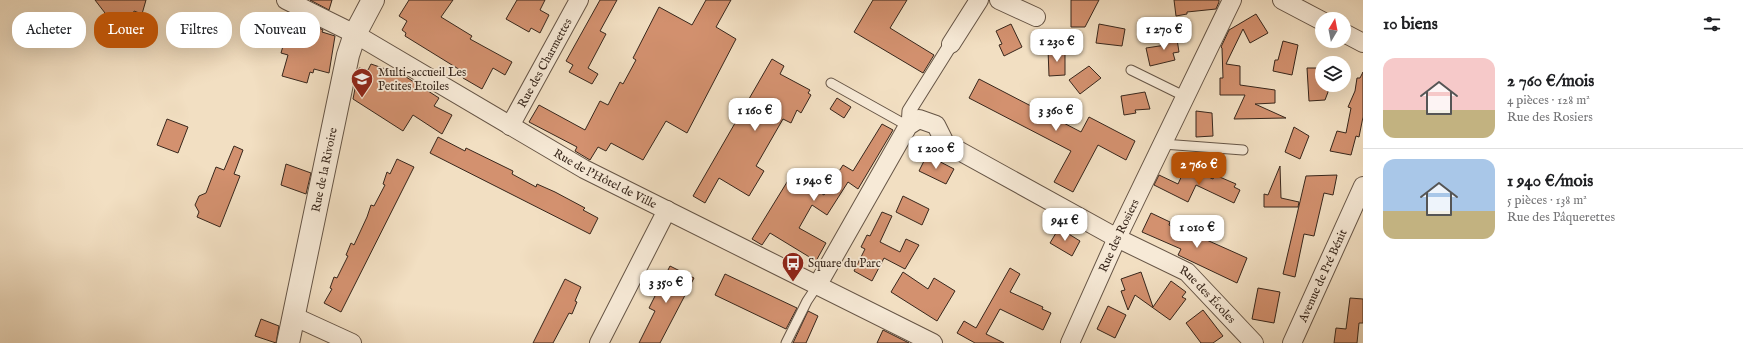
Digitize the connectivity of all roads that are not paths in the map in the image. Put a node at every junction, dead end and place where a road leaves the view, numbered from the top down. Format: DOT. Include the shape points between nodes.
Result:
graph roads {
  1 [pos="286,0"];
  2 [pos="373,0"];
  3 [pos="579,0"];
  4 [pos="980,0"];
  5 [pos="1000,0"];
  6 [pos="1232,0"];
  7 [pos="1282,0"];
  8 [pos="1036,17"];
  9 [pos="1315,17"];
  10 [pos="355,34"];
  11 [pos="1351,37"];
  12 [pos="1363,43"];
  13 [pos="951,44"];
  14 [pos="1131,70"];
  15 [pos="831,83"];
  16 [pos="1186,97"];
  17 [pos="510,126"];
  18 [pos="908,126"];
  19 [pos="1163,144"];
  20 [pos="1243,150"];
  21 [pos="1363,186"];
  22 [pos="667,210"];
  23 [pos="1117,238"];
  24 [pos="817,286"];
  25 [pos="293,316"];
  26 [pos="907,338"];
  27 [pos="288,343"];
  28 [pos="352,343"];
  29 [pos="599,343"];
  30 [pos="786,343"];
  31 [pos="933,343"];
  32 [pos="1070,343"];
  33 [pos="1254,343"];
  34 [pos="1292,343"];
  1 -- 10 [label="street, Rue de l'Hôtel de Ville"];
  2 -- 10 [label="street, Rue de la Rivoire"];
  3 -- 17 [label="street, Rue des Charmettes"];
  4 -- 13 [label="street"];
  5 -- 8 [label="street"];
  6 -- 16 [label="street, Rue des Rosiers"];
  7 -- 9 [label="street"];
  10 -- 17 [label="street, Rue de l'Hôtel de Ville"];
  10 -- 25 [label="street, Rue de la Rivoire" via="348,55"];
  11 -- 12 [label="street"];
  13 -- 18 [label="street" via="909,111"];
  14 -- 16 [label="lane"];
  15 -- 18 [label="lane"];
  16 -- 19 [label="street, Rue des Rosiers"];
  17 -- 22 [label="street, Rue de l'Hôtel de Ville" via="584,169"];
  18 -- 23 [label="street, Rue des Écoles" via="920,119 936,125 945,143"];
  18 -- 24 [label="street"];
  19 -- 20 [label="lane"];
  19 -- 23 [label="street, Rue des Rosiers"];
  21 -- 34 [label="street, Avenue de Pré Bénit"];
  22 -- 24 [label="street, Rue de l'Hôtel de Ville"];
  22 -- 29 [label="street"];
  23 -- 32 [label="street, Rue des Rosiers"];
  23 -- 33 [label="street, Rue des Écoles" via="1187,272"];
  24 -- 26 [label="street, Rue de l'Hôtel de Ville"];
  24 -- 30 [label="lane"];
  25 -- 27 [label="street, Rue de la Rivoire"];
  25 -- 28 [label="street"];
  26 -- 31 [label="street, Rue de l'Hôtel de Ville"];
}
